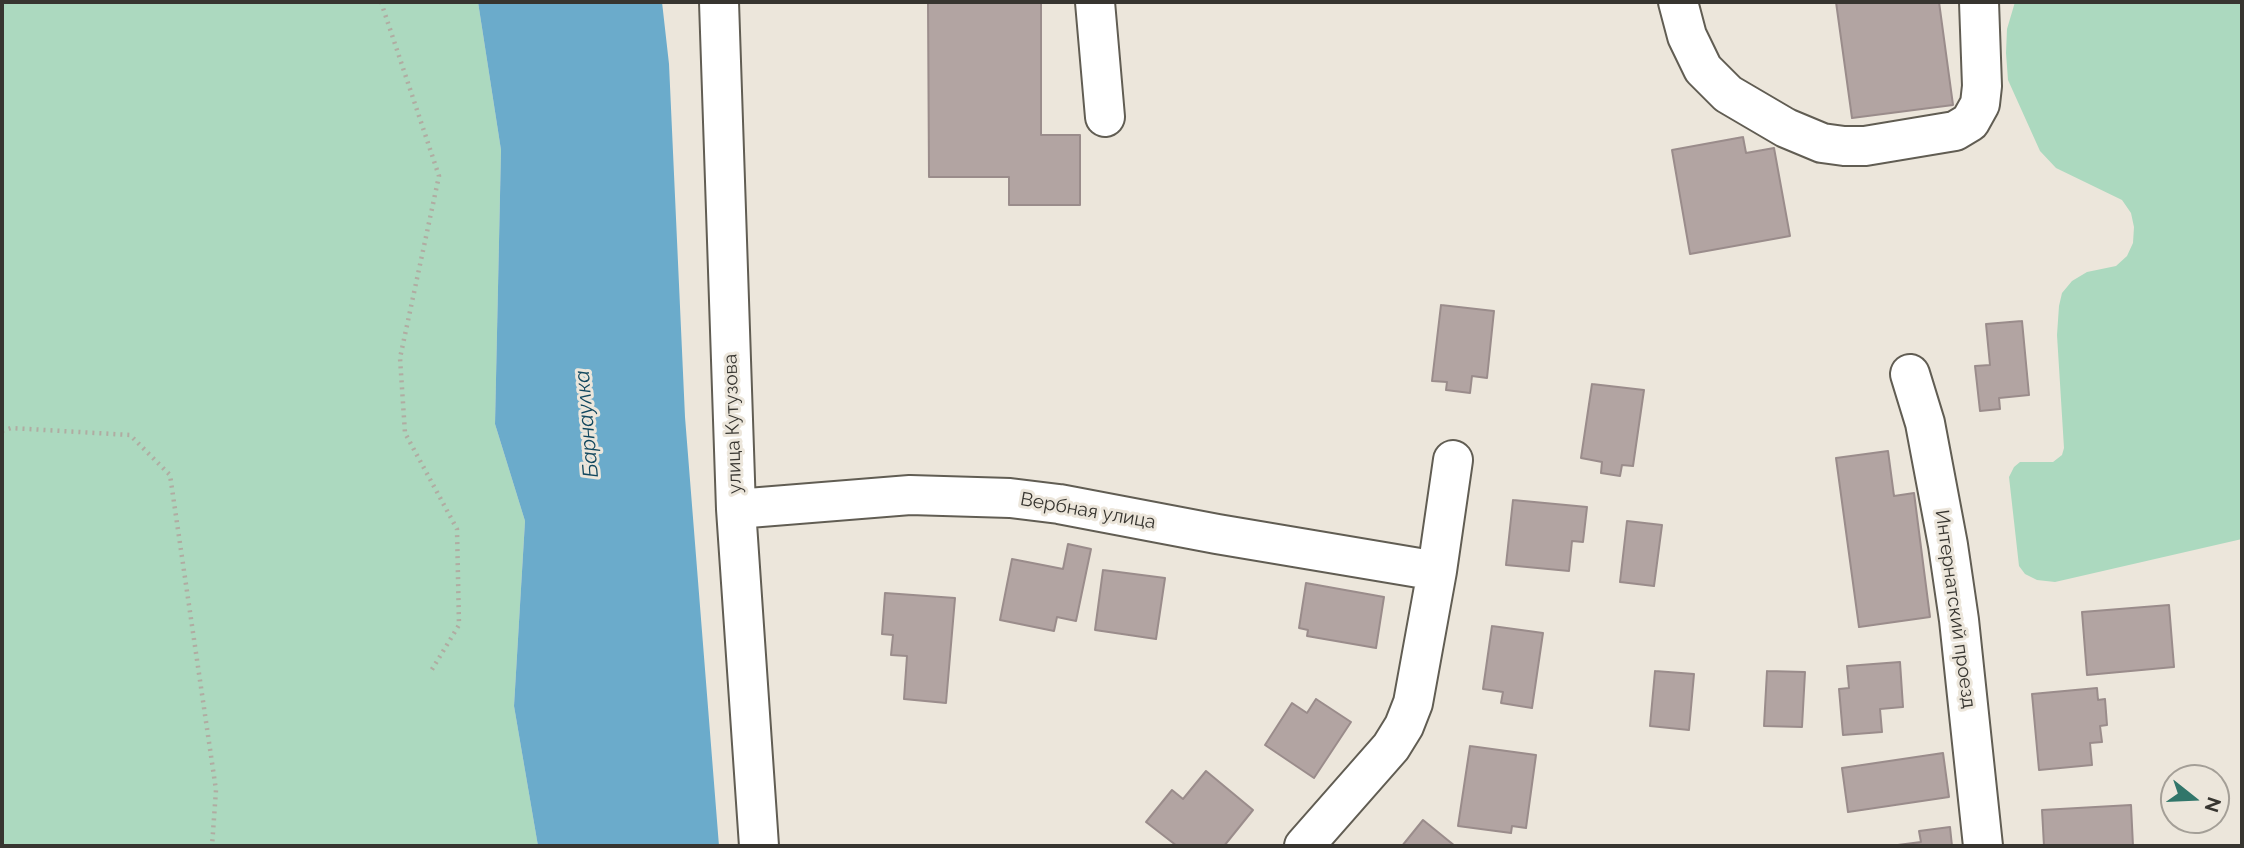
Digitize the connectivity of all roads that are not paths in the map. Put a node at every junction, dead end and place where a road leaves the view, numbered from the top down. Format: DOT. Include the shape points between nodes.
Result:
graph roads {
  1 [pos="719,2"];
  2 [pos="1095,2"];
  3 [pos="1678,2"];
  4 [pos="1979,2"];
  5 [pos="1105,117"];
  6 [pos="1910,374"];
  7 [pos="1453,460"];
  8 [pos="736,509"];
  9 [pos="1437,571"];
  10 [pos="759,846"];
  11 [pos="1304,846"];
  12 [pos="1983,846"];
  1 -- 8 [label="street, улица Кутузова"];
  2 -- 5 [label="street"];
  3 -- 4 [label="street" via="1703,69 1728,94 1786,128 1822,143 1844,146 1955,131 1970,122 1980,104 1982,86"];
  6 -- 12 [label="street, Интернатский проезд" via="1928,435 1948,545"];
  7 -- 9 [label="street"];
  8 -- 9 [label="street, Вербная улица" via="910,495 1010,498"];
  8 -- 10 [label="street, улица Кутузова"];
  9 -- 11 [label="street" via="1413,703 1404,726"];
}
